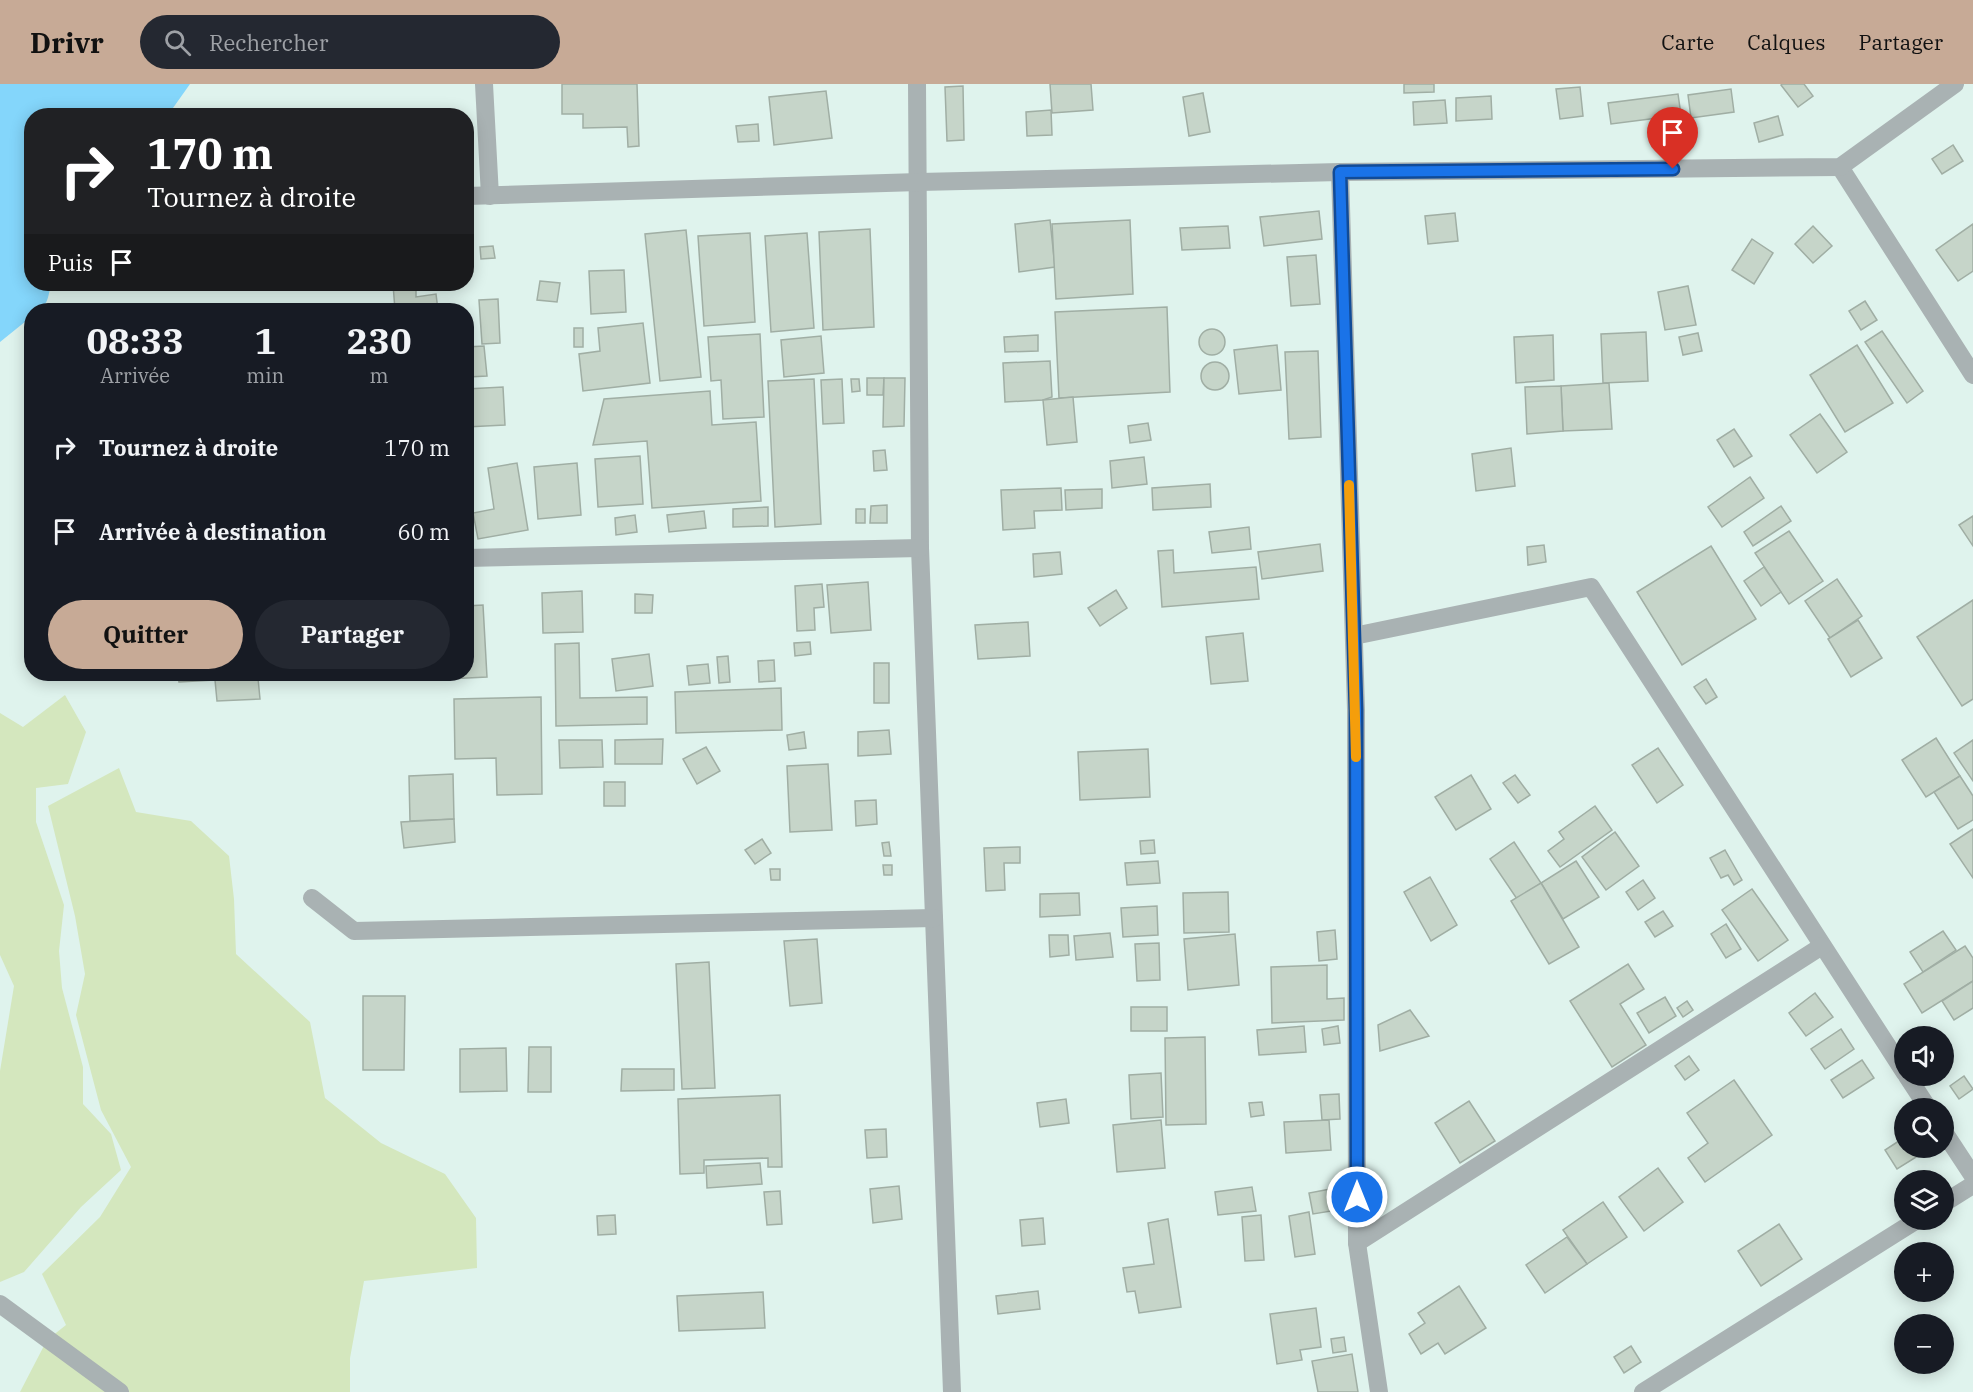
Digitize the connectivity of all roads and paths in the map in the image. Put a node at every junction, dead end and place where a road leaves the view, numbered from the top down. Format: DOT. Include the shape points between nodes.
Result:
graph roads {
  1 [pos="484,84"];
  2 [pos="917,84"];
  3 [pos="1955,84"];
  4 [pos="1840,167"];
  5 [pos="1340,172"];
  6 [pos="919,182"];
  7 [pos="474,196"];
  8 [pos="490,196"];
  9 [pos="1973,375"];
  10 [pos="920,548"];
  11 [pos="474,558"];
  12 [pos="1354,636"];
  13 [pos="312,898"];
  14 [pos="934,918"];
  15 [pos="1822,946"];
  16 [pos="1894,1056"];
  17 [pos="1954,1147"];
  18 [pos="1973,1176"];
  19 [pos="1973,1185"];
  20 [pos="1954,1197"];
  21 [pos="1901,1230"];
  22 [pos="1357,1243"];
  23 [pos="0,1304"];
  24 [pos="120,1392"];
  25 [pos="952,1392"];
  26 [pos="1379,1392"];
  27 [pos="1643,1392"];
  1 -- 8 [label="street"];
  2 -- 6 [label="street"];
  3 -- 4 [label="street"];
  4 -- 5 [label="street"];
  4 -- 9 [label="street"];
  5 -- 6 [label="street"];
  5 -- 12 [label="street"];
  6 -- 8 [label="street"];
  6 -- 10 [label="street"];
  7 -- 8 [label="street"];
  10 -- 11 [label="street"];
  10 -- 14 [label="street"];
  12 -- 15 [label="street" via="1591,587"];
  12 -- 22 [label="street"];
  13 -- 14 [label="street" via="354,931"];
  14 -- 25 [label="street"];
  15 -- 16 [label="street"];
  15 -- 22 [label="street"];
  17 -- 18 [label="street"];
  19 -- 20 [label="street"];
  21 -- 27 [label="street"];
  22 -- 26 [label="street"];
  23 -- 24 [label="street"];
}
